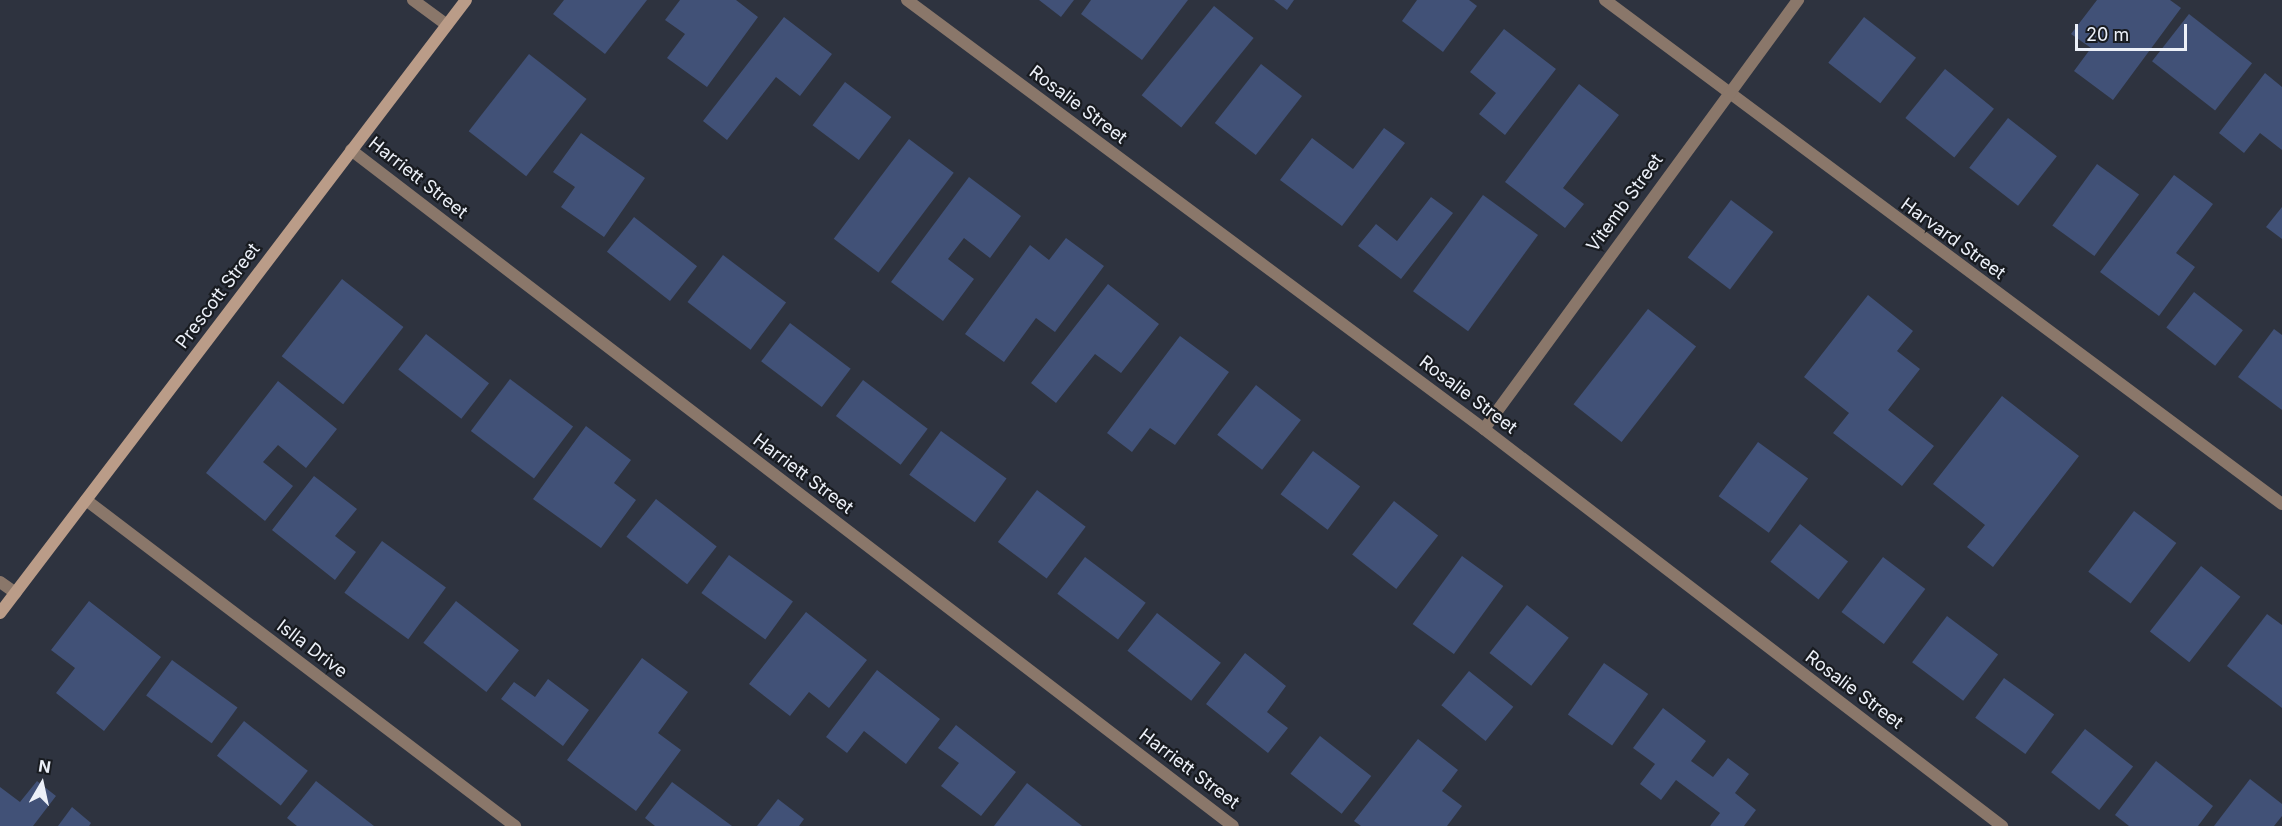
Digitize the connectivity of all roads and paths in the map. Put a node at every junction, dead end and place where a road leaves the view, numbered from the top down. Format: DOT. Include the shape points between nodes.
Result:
graph roads {
  1 [pos="412,0"];
  2 [pos="466,0"];
  3 [pos="907,0"];
  4 [pos="1605,0"];
  5 [pos="1798,0"];
  6 [pos="447,25"];
  7 [pos="1726,93"];
  8 [pos="351,150"];
  9 [pos="1484,429"];
  10 [pos="86,500"];
  11 [pos="2282,504"];
  12 [pos="0,582"];
  13 [pos="16,592"];
  14 [pos="0,613"];
  15 [pos="515,826"];
  16 [pos="1233,826"];
  17 [pos="2002,826"];
  1 -- 6 [label="street"];
  2 -- 6 [label="street, Prescott Street"];
  3 -- 9 [label="street, Rosalie Street"];
  4 -- 7 [label="street, Harvard Street"];
  5 -- 7 [label="street, Vitemb Street"];
  6 -- 8 [label="street, Prescott Street"];
  7 -- 9 [label="street, Vitemb Street"];
  7 -- 11 [label="street, Harvard Street"];
  8 -- 10 [label="street, Prescott Street"];
  8 -- 16 [label="street, Harriett Street"];
  9 -- 17 [label="street, Rosalie Street"];
  10 -- 13 [label="street, Prescott Street"];
  10 -- 15 [label="street, Islla Drive"];
  12 -- 13 [label="street"];
  13 -- 14 [label="street, Prescott Street"];
}
